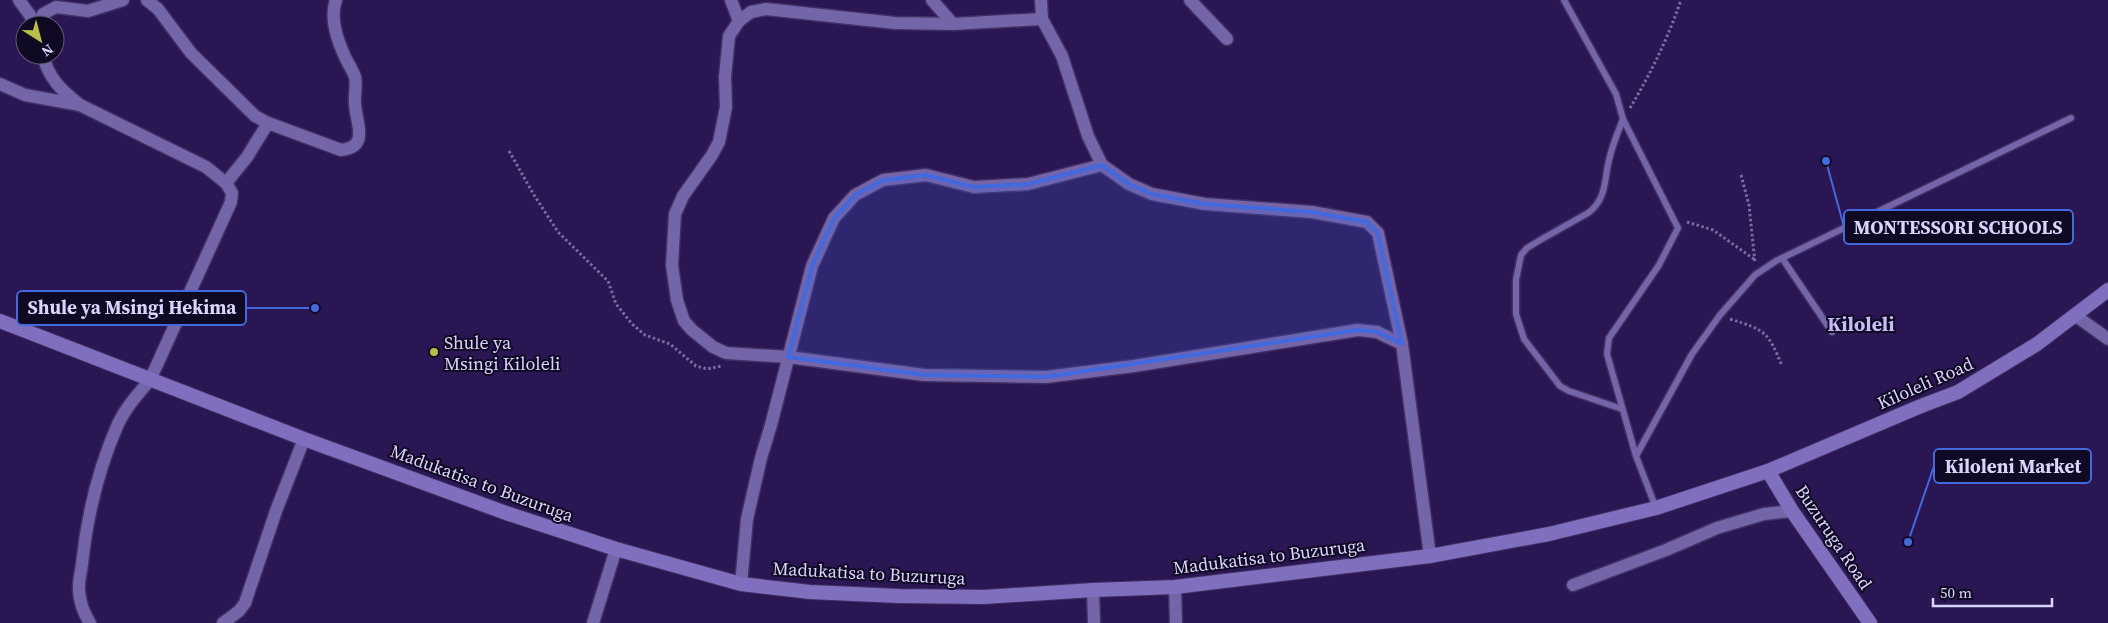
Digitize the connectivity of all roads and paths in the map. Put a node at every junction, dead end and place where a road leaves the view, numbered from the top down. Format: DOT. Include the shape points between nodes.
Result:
graph roads {
  1 [pos="19,0"];
  2 [pos="123,0"];
  3 [pos="147,0"];
  4 [pos="336,0"];
  5 [pos="731,0"];
  6 [pos="932,0"];
  7 [pos="1041,0"];
  8 [pos="1190,0"];
  9 [pos="1564,0"];
  10 [pos="1681,0"];
  11 [pos="30,15"];
  12 [pos="43,15"];
  13 [pos="1042,19"];
  14 [pos="739,21"];
  15 [pos="953,24"];
  16 [pos="1227,39"];
  17 [pos="45,65"];
  18 [pos="0,84"];
  19 [pos="80,105"];
  20 [pos="2071,118"];
  21 [pos="1623,119"];
  22 [pos="268,123"];
  23 [pos="508,151"];
  24 [pos="1102,165"];
  25 [pos="1741,175"];
  26 [pos="226,183"];
  27 [pos="1674,218"];
  28 [pos="1782,258"];
  29 [pos="1754,259"];
  30 [pos="1756,275"];
  31 [pos="2108,290"];
  32 [pos="1720,315"];
  33 [pos="2076,316"];
  34 [pos="0,321"];
  35 [pos="1832,332"];
  36 [pos="2108,339"];
  37 [pos="1402,344"];
  38 [pos="742,354"];
  39 [pos="788,357"];
  40 [pos="1782,366"];
  41 [pos="150,380"];
  42 [pos="1622,408"];
  43 [pos="304,439"];
  44 [pos="1636,456"];
  45 [pos="1768,471"];
  46 [pos="1656,508"];
  47 [pos="1792,511"];
  48 [pos="616,549"];
  49 [pos="1430,556"];
  50 [pos="741,584"];
  51 [pos="1573,585"];
  52 [pos="1175,587"];
  53 [pos="1093,590"];
  54 [pos="90,623"];
  55 [pos="223,623"];
  56 [pos="594,623"];
  57 [pos="1094,623"];
  58 [pos="1176,623"];
  59 [pos="1870,623"];
  1 -- 11 [label="street"];
  2 -- 12 [label="street" via="88,11 56,7"];
  3 -- 22 [label="street" via="158,9 191,53 255,116"];
  4 -- 22 [label="street" via="333,15 339,45 354,75 354,102 360,132 357,142 350,149 341,150"];
  5 -- 14 [label="street"];
  6 -- 15 [label="street"];
  7 -- 13 [label="street"];
  8 -- 16 [label="street"];
  9 -- 21 [label="lane" via="1616,94"];
  10 -- 21 [label="path" via="1650,74"];
  13 -- 15 [label="street"];
  13 -- 24 [label="street" via="1062,56 1088,136"];
  14 -- 15 [label="street" via="751,12 766,9 895,23"];
  14 -- 38 [label="street" via="729,36 726,53 726,107 721,133 712,155 683,196 675,214 672,265 677,300 684,320 713,347 726,353"];
  17 -- 19 [label="street" via="62,90"];
  18 -- 19 [label="street" via="25,95"];
  19 -- 26 [label="street" via="206,167"];
  20 -- 28 [label="lane"];
  21 -- 27 [label="lane"];
  21 -- 42 [label="lane" via="1609,160 1603,194 1596,206 1527,248 1520,256 1516,280 1518,325 1538,359 1565,389"];
  22 -- 26 [label="street"];
  23 -- 38 [label="path" via="558,232 608,281 616,304 632,324 645,334 670,344 696,366 718,368"];
  24 -- 37 [label="street" via="1129,184 1152,194 1205,204 1312,212 1367,222 1378,233"];
  24 -- 39 [label="street" via="1028,184 974,187 926,175 883,180 855,195 834,218 812,266"];
  25 -- 29 [label="path" via="1749,205"];
  26 -- 41 [label="street" via="232,193 231,202"];
  27 -- 29 [label="path" via="1713,230"];
  27 -- 42 [label="lane" via="1678,228 1676,235 1607,343"];
  28 -- 30 [label="lane"];
  28 -- 35 [label="lane"];
  29 -- 30 [label="path"];
  30 -- 32 [label="lane"];
  31 -- 33 [label="main road, Kiloleli Road"];
  32 -- 40 [label="path" via="1767,334"];
  32 -- 44 [label="lane" via="1692,354"];
  33 -- 36 [label="street"];
  33 -- 45 [label="main road, Kiloleli Road" via="1958,392"];
  34 -- 41 [label="main road, Madukatisa to Buzuruga"];
  37 -- 39 [label="street" via="1377,332 1358,330 1046,377 924,375"];
  37 -- 49 [label="street"];
  38 -- 39 [label="street"];
  39 -- 50 [label="street" via="747,519"];
  41 -- 43 [label="main road, Madukatisa to Buzuruga"];
  41 -- 54 [label="street" via="119,423 95,493 84,539 79,590"];
  42 -- 44 [label="lane"];
  43 -- 48 [label="main road, Madukatisa to Buzuruga" via="506,513"];
  43 -- 55 [label="street" via="245,604"];
  44 -- 46 [label="lane"];
  45 -- 46 [label="main road, Madukatisa to Buzuruga"];
  45 -- 47 [label="main road, Buzuruga Road"];
  46 -- 49 [label="main road, Madukatisa to Buzuruga" via="1549,534"];
  47 -- 51 [label="street" via="1764,514 1716,528"];
  47 -- 59 [label="main road, Buzuruga Road"];
  48 -- 50 [label="main road, Madukatisa to Buzuruga"];
  48 -- 56 [label="street"];
  49 -- 52 [label="main road, Madukatisa to Buzuruga"];
  50 -- 53 [label="main road, Madukatisa to Buzuruga" via="810,592 899,596 984,597"];
  52 -- 53 [label="main road, Madukatisa to Buzuruga"];
  52 -- 58 [label="street"];
  53 -- 57 [label="street"];
}
